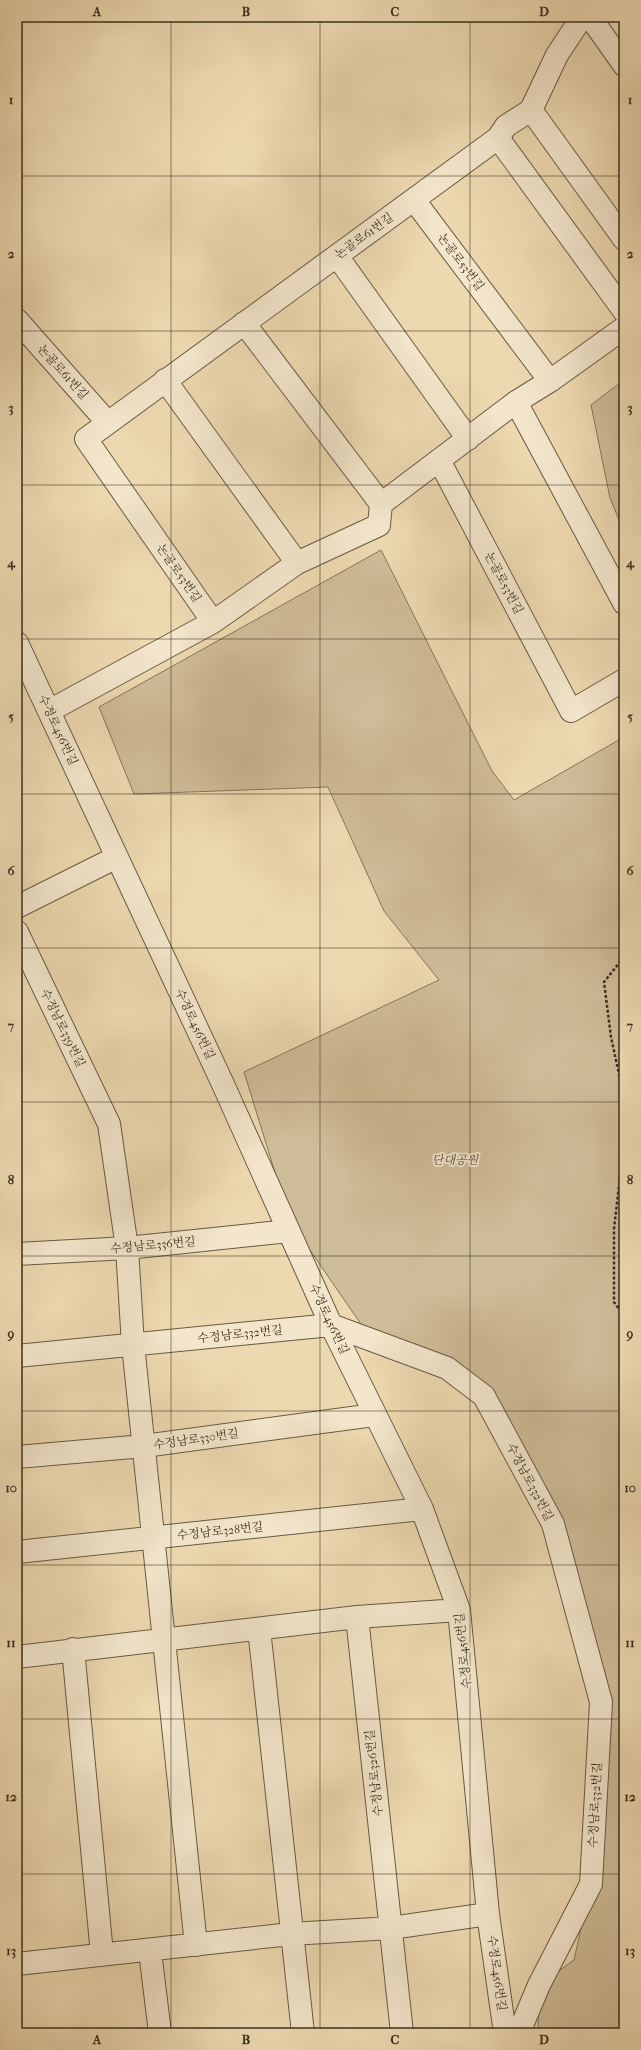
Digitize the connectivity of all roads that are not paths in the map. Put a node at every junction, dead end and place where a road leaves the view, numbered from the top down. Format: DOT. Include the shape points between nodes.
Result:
graph roads {
  1 [pos="582,17"];
  2 [pos="590,17"];
  3 [pos="624,65"];
  4 [pos="531,110"];
  5 [pos="498,138"];
  6 [pos="414,200"];
  7 [pos="624,239"];
  8 [pos="337,256"];
  9 [pos="624,311"];
  10 [pos="17,320"];
  11 [pos="244,323"];
  12 [pos="624,328"];
  13 [pos="165,380"];
  14 [pos="550,381"];
  15 [pos="516,402"];
  16 [pos="108,423"];
  17 [pos="86,439"];
  18 [pos="468,439"];
  19 [pos="439,460"];
  20 [pos="381,504"];
  21 [pos="297,563"];
  22 [pos="624,603"];
  23 [pos="213,622"];
  24 [pos="17,643"];
  25 [pos="624,680"];
  26 [pos="49,711"];
  27 [pos="117,857"];
  28 [pos="17,907"];
  29 [pos="17,932"];
  30 [pos="289,1231"];
  31 [pos="127,1248"];
  32 [pos="17,1254"];
  33 [pos="331,1325"];
  34 [pos="132,1345"];
  35 [pos="17,1356"];
  36 [pos="374,1415"];
  37 [pos="144,1446"];
  38 [pos="17,1457"];
  39 [pos="422,1509"];
  40 [pos="154,1539"];
  41 [pos="17,1552"];
  42 [pos="459,1610"];
  43 [pos="357,1618"];
  44 [pos="259,1628"];
  45 [pos="163,1638"];
  46 [pos="73,1649"];
  47 [pos="17,1657"];
  48 [pos="488,1914"];
  49 [pos="391,1928"];
  50 [pos="291,1934"];
  51 [pos="196,1945"];
  52 [pos="150,1951"];
  53 [pos="102,1954"];
  54 [pos="17,1964"];
  55 [pos="160,2033"];
  56 [pos="302,2033"];
  57 [pos="402,2033"];
  58 [pos="505,2033"];
  59 [pos="513,2033"];
  1 -- 4 [label="street" via="557,55"];
  2 -- 3 [label="street"];
  4 -- 5 [label="street, 논골로61번길" via="506,126"];
  4 -- 7 [label="street"];
  5 -- 6 [label="street, 논골로61번길"];
  5 -- 9 [label="street"];
  6 -- 8 [label="street, 논골로61번길"];
  6 -- 14 [label="street, 논골로53번길"];
  8 -- 11 [label="street, 논골로61번길"];
  8 -- 18 [label="street"];
  10 -- 16 [label="street, 논골로61번길"];
  11 -- 13 [label="street, 논골로61번길"];
  11 -- 20 [label="street"];
  12 -- 14 [label="street"];
  13 -- 16 [label="street, 논골로61번길"];
  13 -- 21 [label="street"];
  14 -- 15 [label="street"];
  15 -- 18 [label="street"];
  15 -- 22 [label="street"];
  16 -- 17 [label="street, 논골로61번길"];
  17 -- 23 [label="street, 논골로53번길"];
  18 -- 19 [label="street"];
  19 -- 20 [label="street"];
  19 -- 25 [label="street, 논골로53번길" via="570,711"];
  20 -- 21 [label="street" via="379,525"];
  21 -- 23 [label="street"];
  23 -- 26 [label="street"];
  24 -- 26 [label="street, 수정로456번길"];
  26 -- 27 [label="street, 수정로456번길"];
  27 -- 28 [label="street"];
  27 -- 30 [label="street, 수정로456번길"];
  29 -- 31 [label="street, 수정남로339번길" via="109,1124"];
  30 -- 31 [label="street, 수정남로336번길"];
  30 -- 33 [label="street, 수정로456번길"];
  31 -- 32 [label="street, 수정남로336번길"];
  31 -- 34 [label="street, 수정남로339번길"];
  33 -- 34 [label="street, 수정남로332번길"];
  33 -- 36 [label="street, 수정로456번길"];
  33 -- 59 [label="street, 수정남로332번길" via="447,1368 484,1396 553,1524 601,1702 591,1884 523,2023"];
  34 -- 35 [label="street, 수정남로332번길"];
  34 -- 37 [label="street, 수정남로339번길"];
  36 -- 37 [label="street, 수정남로330번길"];
  36 -- 39 [label="street, 수정로456번길"];
  37 -- 38 [label="street, 수정남로330번길"];
  37 -- 40 [label="street, 수정남로339번길"];
  39 -- 40 [label="street, 수정남로328번길"];
  39 -- 42 [label="street, 수정로456번길"];
  40 -- 41 [label="street, 수정남로328번길"];
  40 -- 45 [label="street, 수정남로339번길"];
  42 -- 43 [label="street"];
  42 -- 48 [label="street, 수정로456번길"];
  43 -- 44 [label="street"];
  43 -- 49 [label="street, 수정남로326번길"];
  44 -- 45 [label="street"];
  44 -- 50 [label="street"];
  45 -- 46 [label="street"];
  45 -- 51 [label="street"];
  46 -- 47 [label="street"];
  46 -- 53 [label="street"];
  48 -- 49 [label="street"];
  48 -- 58 [label="street, 수정로456번길"];
  49 -- 50 [label="street"];
  49 -- 57 [label="street, 수정남로326번길"];
  50 -- 51 [label="street"];
  50 -- 56 [label="street"];
  51 -- 52 [label="street"];
  52 -- 53 [label="street"];
  52 -- 55 [label="street"];
  53 -- 54 [label="street"];
}
